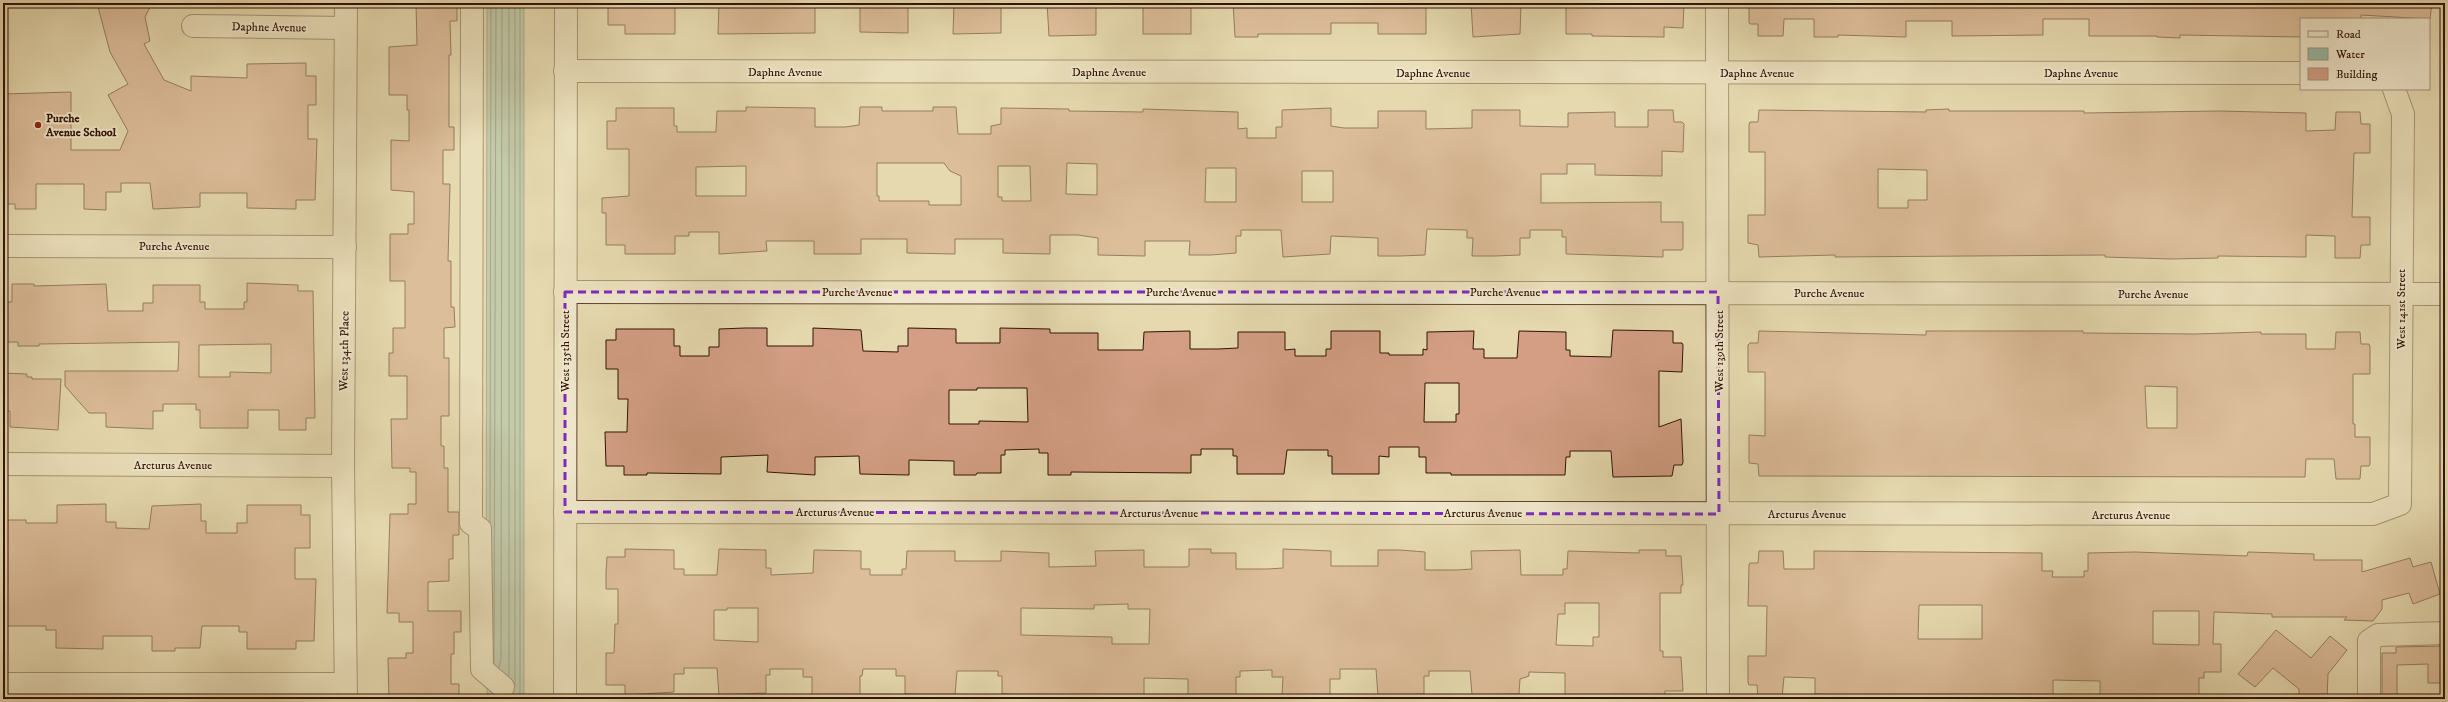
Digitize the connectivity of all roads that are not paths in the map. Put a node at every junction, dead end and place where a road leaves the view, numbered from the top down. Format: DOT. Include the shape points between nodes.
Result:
graph roads {
  1 [pos="346,3"];
  2 [pos="472,3"];
  3 [pos="566,3"];
  4 [pos="1717,3"];
  5 [pos="193,26"];
  6 [pos="345,28"];
  7 [pos="565,71"];
  8 [pos="1717,73"];
  9 [pos="2300,73"];
  10 [pos="2394,90"];
  11 [pos="3,246"];
  12 [pos="345,246"];
  13 [pos="565,292"];
  14 [pos="1718,292"];
  15 [pos="2445,294"];
  16 [pos="2401,295"];
  17 [pos="3,464"];
  18 [pos="343,466"];
  19 [pos="2400,504"];
  20 [pos="565,512"];
  21 [pos="1719,514"];
  22 [pos="2445,633"];
  23 [pos="3,684"];
  24 [pos="502,687"];
  25 [pos="346,692"];
  26 [pos="565,699"];
  27 [pos="1718,699"];
  28 [pos="2369,699"];
  1 -- 6 [label="street, West 134th Place"];
  2 -- 24 [label="street" via="471,523 480,529 482,669"];
  3 -- 7 [label="street, West 135th Street"];
  4 -- 8 [label="street, West 139th Street"];
  5 -- 6 [label="street, Daphne Avenue"];
  6 -- 12 [label="street, West 134th Place"];
  7 -- 8 [label="street, Daphne Avenue"];
  7 -- 13 [label="street, West 135th Street"];
  8 -- 9 [label="street, Daphne Avenue"];
  8 -- 14 [label="street, West 139th Street"];
  10 -- 16 [label="street, West 141st Street" via="2403,114"];
  11 -- 12 [label="street, Purche Avenue"];
  12 -- 18 [label="street, West 134th Place"];
  13 -- 14 [label="street, Purche Avenue"];
  13 -- 20 [label="street, West 135th Street"];
  14 -- 16 [label="street, Purche Avenue"];
  14 -- 21 [label="street, West 139th Street"];
  15 -- 16 [label="street, Purche Avenue"];
  16 -- 19 [label="street, West 141st Street"];
  17 -- 18 [label="street, Arcturus Avenue"];
  18 -- 25 [label="street, West 134th Place"];
  19 -- 21 [label="street, Arcturus Avenue" via="2373,514 2335,515"];
  20 -- 21 [label="street, Arcturus Avenue"];
  20 -- 26 [label="street, West 135th Street"];
  21 -- 27 [label="street, West 139th Street"];
  22 -- 28 [label="street" via="2378,635 2369,641"];
  23 -- 25 [label="street"];
}
